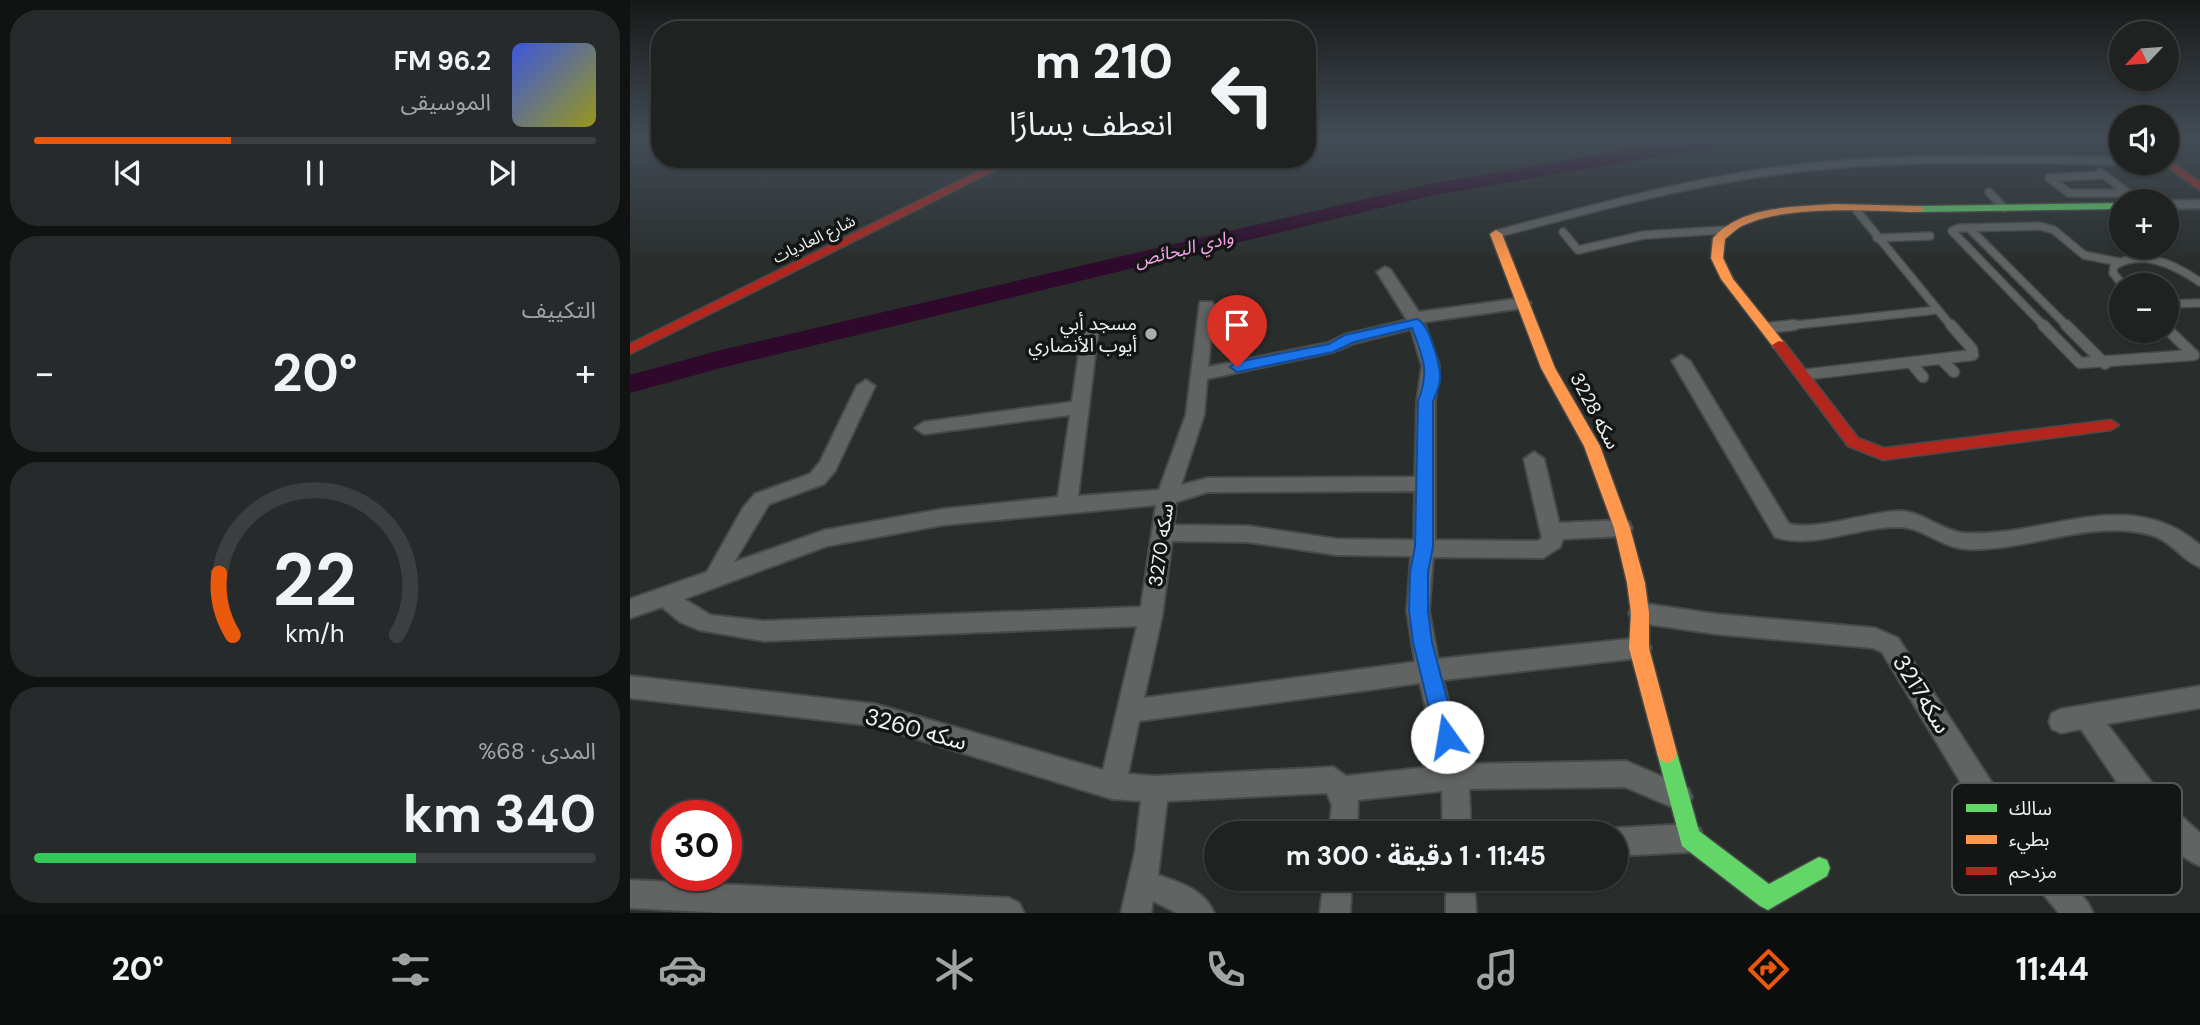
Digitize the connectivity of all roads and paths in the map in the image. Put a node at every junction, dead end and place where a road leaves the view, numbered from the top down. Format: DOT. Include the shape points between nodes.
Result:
graph roads {
  1 [pos="944,179"];
  2 [pos="973,179"];
  3 [pos="1736,179"];
  4 [pos="2051,179"];
  5 [pos="2200,186"];
  6 [pos="1989,192"];
  7 [pos="2109,198"];
  8 [pos="2109,200"];
  9 [pos="2179,205"];
  10 [pos="2197,205"];
  11 [pos="2004,208"];
  12 [pos="1857,211"];
  13 [pos="1969,228"];
  14 [pos="1725,229"];
  15 [pos="1563,232"];
  16 [pos="1496,234"];
  17 [pos="1930,236"];
  18 [pos="1877,238"];
  19 [pos="2119,262"];
  20 [pos="2176,268"];
  21 [pos="1385,272"];
  22 [pos="2113,273"];
  23 [pos="2200,273"];
  24 [pos="2200,282"];
  25 [pos="1523,303"];
  26 [pos="2200,303"];
  27 [pos="2179,304"];
  28 [pos="1206,305"];
  29 [pos="1937,310"];
  30 [pos="1416,320"];
  31 [pos="1765,328"];
  32 [pos="1090,331"];
  33 [pos="630,336"];
  34 [pos="2179,340"];
  35 [pos="630,350"];
  36 [pos="2197,356"];
  37 [pos="1681,361"];
  38 [pos="1944,361"];
  39 [pos="1912,364"];
  40 [pos="2105,364"];
  41 [pos="1954,372"];
  42 [pos="1199,375"];
  43 [pos="1800,375"];
  44 [pos="1923,377"];
  45 [pos="866,386"];
  46 [pos="1080,407"];
  47 [pos="2111,425"];
  48 [pos="924,428"];
  49 [pos="1534,459"];
  50 [pos="1423,484"];
  51 [pos="1167,497"];
  52 [pos="1067,503"];
  53 [pos="1622,528"];
  54 [pos="1552,531"];
  55 [pos="1163,533"];
  56 [pos="1424,547"];
  57 [pos="2200,558"];
  58 [pos="715,578"];
  59 [pos="666,596"];
  60 [pos="630,609"];
  61 [pos="1640,613"];
  62 [pos="1151,616"];
  63 [pos="1639,648"];
  64 [pos="1429,671"];
  65 [pos="630,687"];
  66 [pos="2200,697"];
  67 [pos="1129,711"];
  68 [pos="1455,777"];
  69 [pos="1976,783"];
  70 [pos="2131,783"];
  71 [pos="1112,786"];
  72 [pos="1155,789"];
  73 [pos="1342,789"];
  74 [pos="1679,797"];
  75 [pos="1344,821"];
  76 [pos="1457,821"];
  77 [pos="2182,836"];
  78 [pos="1690,838"];
  79 [pos="1628,841"];
  80 [pos="2200,852"];
  81 [pos="1819,868"];
  82 [pos="1142,883"];
  83 [pos="1337,891"];
  84 [pos="1460,891"];
  85 [pos="630,894"];
  86 [pos="2063,895"];
  87 [pos="1771,906"];
  88 [pos="1009,913"];
  89 [pos="1136,913"];
  90 [pos="1199,913"];
  91 [pos="1335,913"];
  92 [pos="1461,913"];
  93 [pos="2078,913"];
  1 -- 33 [label="street, شارع العاديات"];
  2 -- 35 [label="street, شارع العاديات"];
  3 -- 16 [label="lane"];
  4 -- 7 [label="lane" via="2069,193"];
  5 -- 10 [label="street"];
  6 -- 11 [label="lane"];
  8 -- 11 [label="street"];
  9 -- 10 [label="street"];
  11 -- 12 [label="street"];
  12 -- 14 [label="street" via="1763,213"];
  12 -- 18 [label="lane"];
  13 -- 19 [label="lane" via="2048,227 2084,254"];
  13 -- 40 [label="lane"];
  13 -- 40 [label="lane" via="1952,234 2072,358 2085,365"];
  14 -- 15 [label="lane" via="1644,235 1578,250"];
  14 -- 31 [label="street" via="1717,238 1715,260"];
  16 -- 25 [label="street, سكه 3228"];
  17 -- 18 [label="lane"];
  18 -- 29 [label="lane"];
  19 -- 20 [label="lane" via="2150,260"];
  19 -- 22 [label="lane"];
  20 -- 23 [label="lane"];
  20 -- 24 [label="lane"];
  21 -- 30 [label="street"];
  25 -- 30 [label="street"];
  25 -- 53 [label="street, سكه 3228" via="1548,368 1592,446"];
  26 -- 27 [label="lane"];
  28 -- 42 [label="street, سكه 3270"];
  29 -- 31 [label="lane"];
  29 -- 38 [label="lane" via="1973,352 1970,357"];
  30 -- 42 [label="street" via="1349,338 1333,347"];
  30 -- 50 [label="street" via="1433,367 1426,401"];
  31 -- 43 [label="street"];
  32 -- 46 [label="street"];
  34 -- 36 [label="lane"];
  36 -- 40 [label="lane"];
  37 -- 57 [label="street" via="1782,531 1795,534 1900,519 1917,521 1965,541 2125,523 2158,528"];
  38 -- 39 [label="lane"];
  38 -- 41 [label="lane"];
  39 -- 43 [label="lane"];
  39 -- 44 [label="lane"];
  42 -- 51 [label="street, سكه 3270" via="1195,415"];
  43 -- 47 [label="street" via="1853,442 1883,454"];
  45 -- 58 [label="street" via="828,466 817,479 762,499"];
  46 -- 48 [label="street"];
  46 -- 52 [label="street"];
  49 -- 54 [label="street"];
  50 -- 51 [label="street" via="1208,485"];
  50 -- 56 [label="street"];
  51 -- 52 [label="street"];
  51 -- 55 [label="street, سكه 3270"];
  52 -- 58 [label="street" via="943,516 825,538"];
  53 -- 54 [label="street"];
  53 -- 61 [label="street, سكه 3228"];
  54 -- 56 [label="street" via="1553,541 1543,550"];
  55 -- 56 [label="street" via="1248,534 1337,547"];
  55 -- 62 [label="street, سكه 3270"];
  56 -- 64 [label="street" via="1418,611"];
  58 -- 59 [label="street"];
  59 -- 60 [label="street"];
  59 -- 62 [label="street" via="683,615 704,624 764,631"];
  61 -- 63 [label="street, سكه 3228"];
  61 -- 69 [label="street, سكه3217" via="1875,638 1890,645"];
  62 -- 67 [label="street, سكه 3270"];
  63 -- 64 [label="street"];
  63 -- 74 [label="street, سكه 3228"];
  64 -- 67 [label="street"];
  64 -- 68 [label="street"];
  65 -- 71 [label="street, سكه 3260" via="875,715"];
  66 -- 70 [label="street" via="2074,719"];
  67 -- 71 [label="street, سكه 3270"];
  68 -- 73 [label="street"];
  68 -- 74 [label="street" via="1626,774"];
  68 -- 76 [label="street"];
  71 -- 72 [label="street, سكه 3260"];
  72 -- 73 [label="street, سكه 3260" via="1333,780"];
  72 -- 82 [label="street"];
  73 -- 75 [label="street"];
  74 -- 78 [label="street, سكه 3228"];
  77 -- 80 [label="street"];
  78 -- 79 [label="street"];
  78 -- 87 [label="street" via="1712,858 1755,883"];
  81 -- 87 [label="street"];
  82 -- 89 [label="street"];
  82 -- 90 [label="street" via="1182,898"];
  83 -- 91 [label="street"];
  84 -- 92 [label="street"];
  85 -- 88 [label="street"];
  86 -- 93 [label="street, سكه3217"];
}
